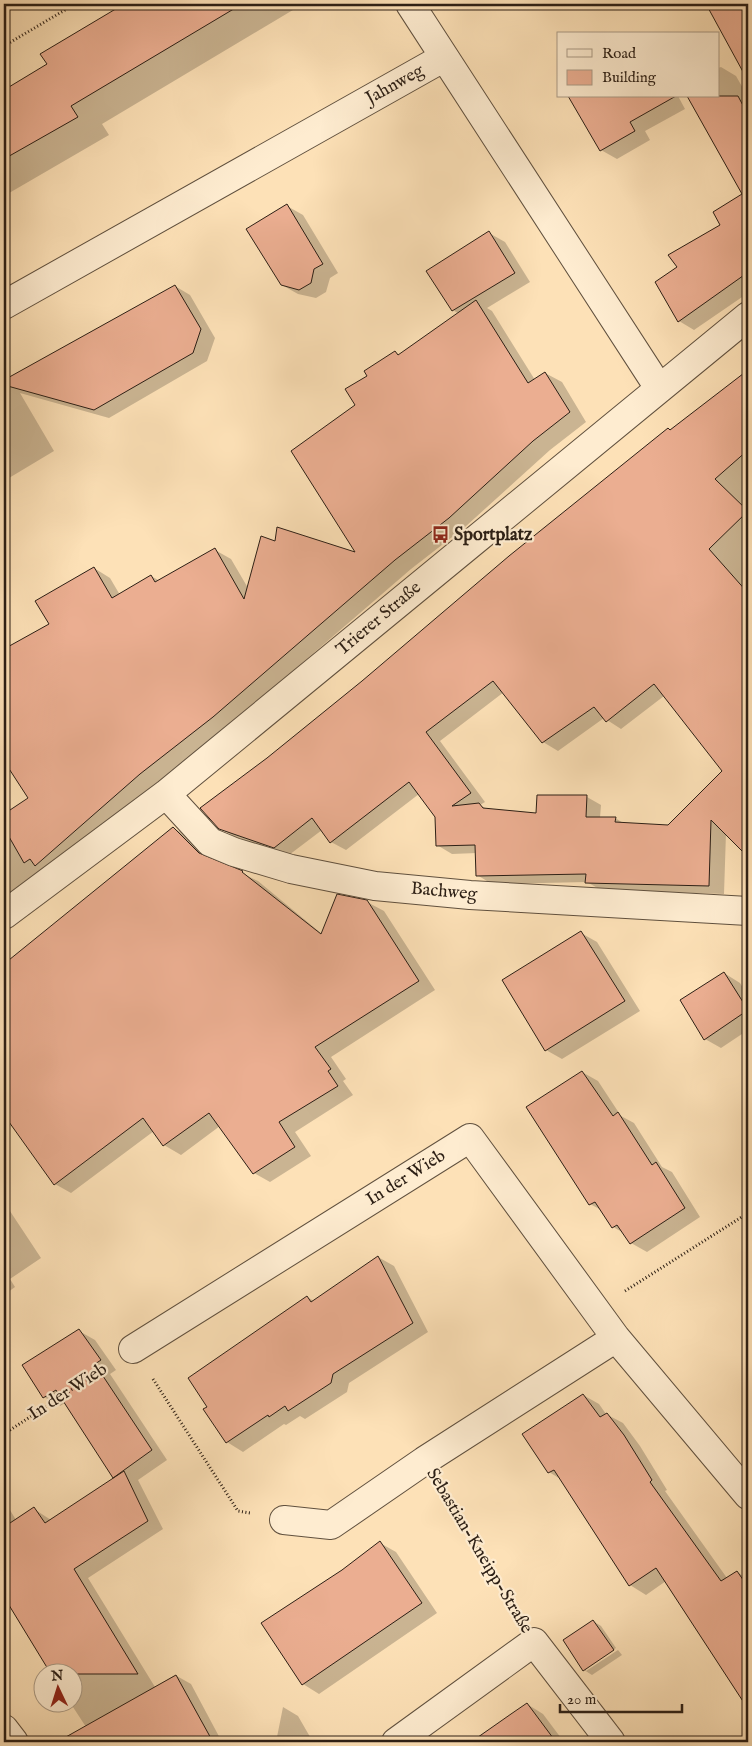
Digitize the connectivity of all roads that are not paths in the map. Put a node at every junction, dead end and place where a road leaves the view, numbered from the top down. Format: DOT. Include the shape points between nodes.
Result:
graph roads {
  1 [pos="410,4"];
  2 [pos="443,58"];
  3 [pos="4,305"];
  4 [pos="748,316"];
  5 [pos="659,388"];
  6 [pos="166,794"];
  7 [pos="748,911"];
  8 [pos="4,915"];
  9 [pos="616,1338"];
  10 [pos="133,1349"];
  11 [pos="748,1495"];
  12 [pos="284,1520"];
  13 [pos="4,1729"];
  14 [pos="14,1742"];
  15 [pos="396,1742"];
  16 [pos="611,1742"];
  1 -- 2 [label="street"];
  2 -- 3 [label="street, Jahnweg"];
  2 -- 5 [label="street, Jahnweg"];
  4 -- 5 [label="street, Trierer Straße"];
  5 -- 6 [label="street, Trierer Straße"];
  6 -- 7 [label="street, Bachweg" via="210,842 291,869 376,886 470,895"];
  6 -- 8 [label="street, Trierer Straße"];
  9 -- 10 [label="street, In der Wieb" via="470,1138"];
  9 -- 11 [label="street, In der Wieb"];
  9 -- 12 [label="street" via="331,1525"];
  13 -- 14 [label="street"];
  15 -- 16 [label="street, Sebastian-Kneipp-Straße" via="534,1642"];
}
